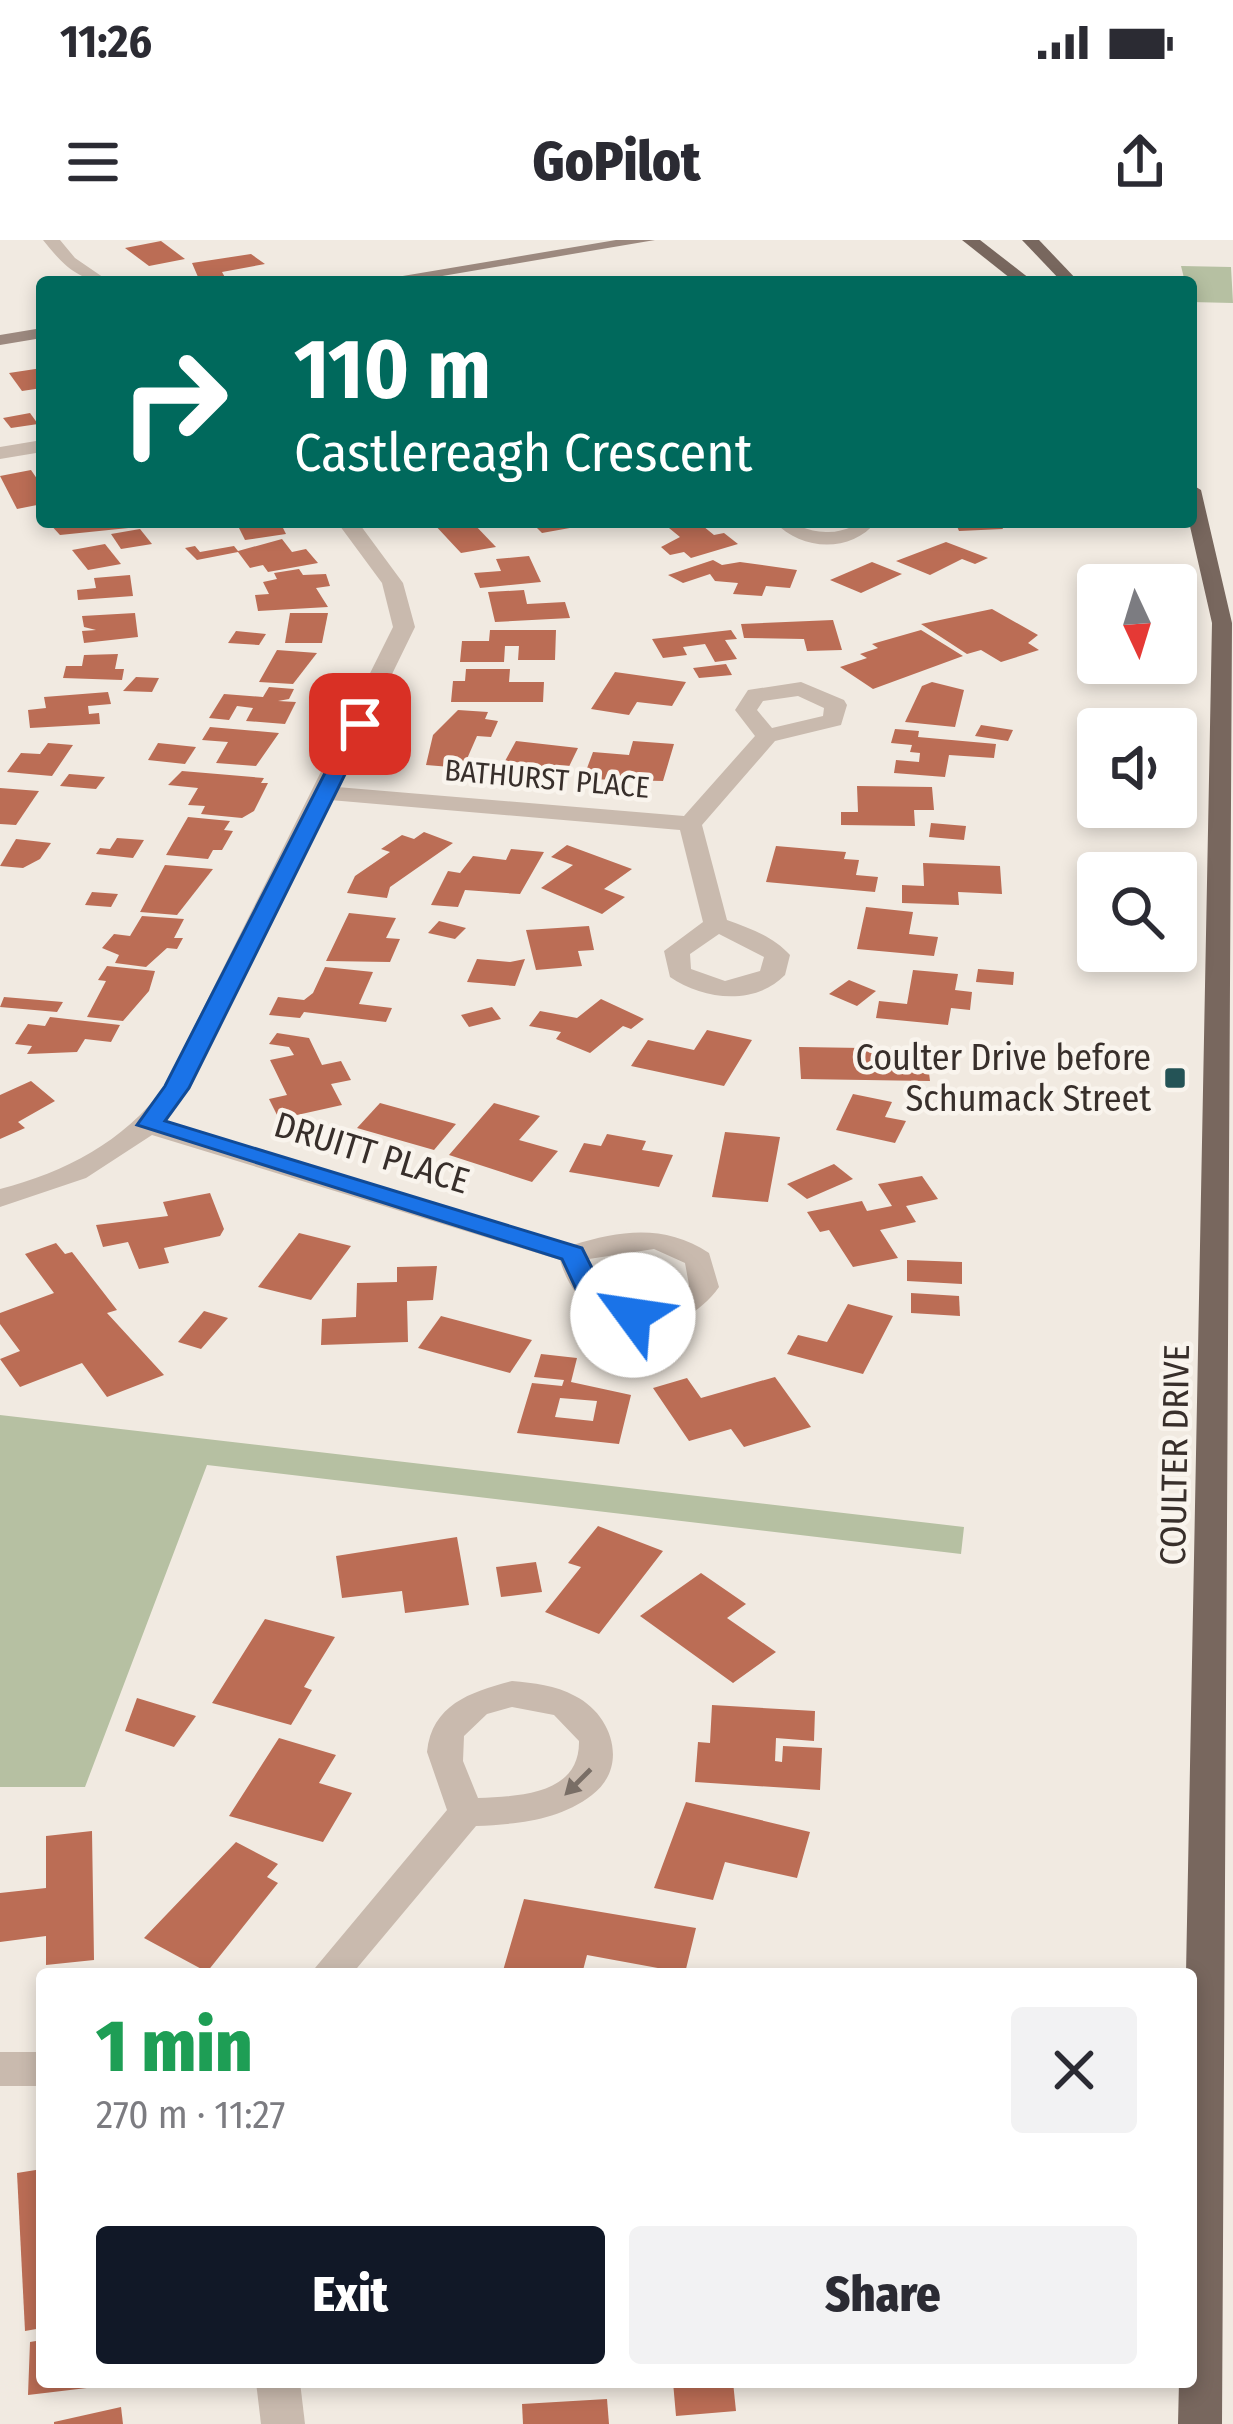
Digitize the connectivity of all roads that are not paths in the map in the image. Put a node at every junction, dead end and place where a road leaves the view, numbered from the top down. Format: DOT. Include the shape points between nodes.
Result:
graph roads {
  1 [pos="51,240"];
  2 [pos="647,240"];
  3 [pos="970,240"];
  4 [pos="1030,240"];
  5 [pos="69,261"];
  6 [pos="66,276"];
  7 [pos="93,276"];
  8 [pos="413,276"];
  9 [pos="1018,276"];
  10 [pos="1065,276"];
  11 [pos="36,334"];
  12 [pos="0,340"];
  13 [pos="36,447"];
  14 [pos="0,453"];
  15 [pos="1197,512"];
  16 [pos="352,528"];
  17 [pos="791,528"];
  18 [pos="859,528"];
  19 [pos="1227,669"];
  20 [pos="767,736"];
  21 [pos="326,793"];
  22 [pos="690,824"];
  23 [pos="716,924"];
  24 [pos="149,1125"];
  25 [pos="0,1198"];
  26 [pos="573,1254"];
  27 [pos="466,1814"];
  28 [pos="334,1968"];
  29 [pos="0,2068"];
  30 [pos="36,2069"];
  31 [pos="279,2388"];
  32 [pos="283,2424"];
  33 [pos="1200,2424"];
  1 -- 5 [label="street"];
  2 -- 8 [label="main road"];
  3 -- 9 [label="main road"];
  4 -- 10 [label="main road"];
  5 -- 6 [label="street"];
  5 -- 7 [label="street"];
  11 -- 12 [label="main road"];
  13 -- 14 [label="street"];
  15 -- 19 [label="main road, COULTER DRIVE"];
  16 -- 21 [label="street" via="391,573 404,627"];
  17 -- 18 [label="street" via="822,538"];
  19 -- 33 [label="main road, COULTER DRIVE"];
  20 -- 22 [label="street, BATHURST PLACE"];
  21 -- 22 [label="street, BATHURST PLACE"];
  21 -- 24 [label="street" via="177,1088"];
  22 -- 23 [label="street, BATHURST PLACE"];
  24 -- 25 [label="street" via="72,1174"];
  24 -- 26 [label="street, DRUITT PLACE"];
  27 -- 28 [label="street"];
  29 -- 30 [label="street"];
  31 -- 32 [label="street"];
}
